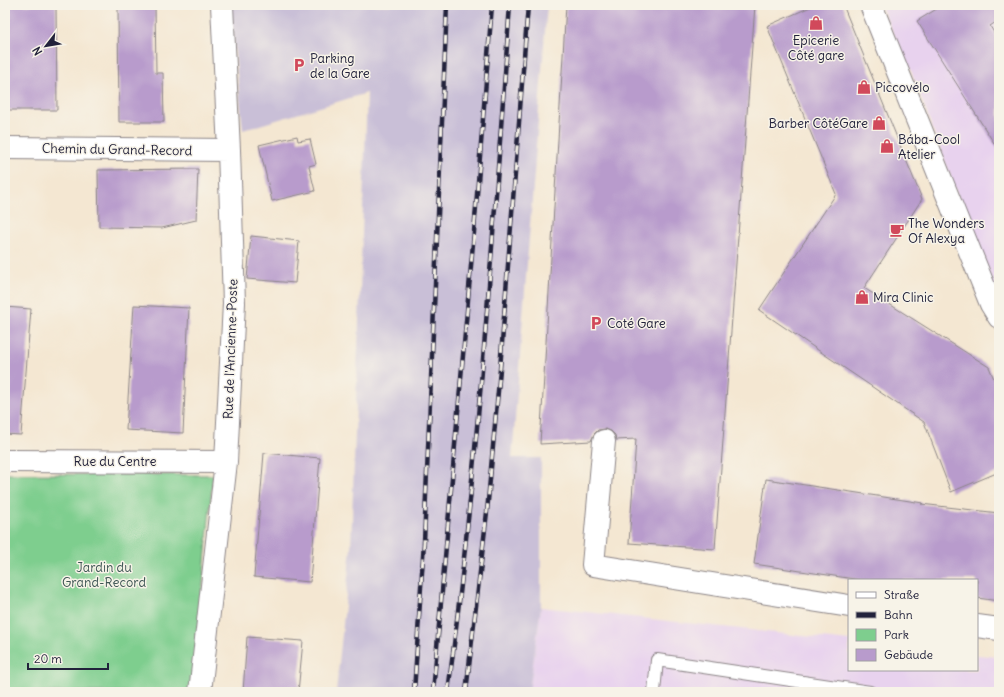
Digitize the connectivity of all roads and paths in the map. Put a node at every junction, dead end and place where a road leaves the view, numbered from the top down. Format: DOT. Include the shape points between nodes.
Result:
graph roads {
  1 [pos="222,5"];
  2 [pos="871,5"];
  3 [pos="5,148"];
  4 [pos="229,150"];
  5 [pos="999,318"];
  6 [pos="604,441"];
  7 [pos="5,461"];
  8 [pos="226,462"];
  9 [pos="848,606"];
  10 [pos="978,626"];
  11 [pos="999,629"];
  12 [pos="200,692"];
  13 [pos="654,692"];
  14 [pos="870,692"];
  1 -- 4 [label="street, Rue de l'Ancienne-Poste"];
  2 -- 5 [label="street" via="991,304"];
  3 -- 4 [label="street, Chemin du Grand-Record"];
  4 -- 8 [label="street, Rue de l'Ancienne-Poste" via="234,303"];
  6 -- 9 [label="street" via="592,565"];
  7 -- 8 [label="street, Rue du Centre"];
  8 -- 12 [label="street, Rue de l'Ancienne-Poste"];
  10 -- 11 [label="street"];
  13 -- 14 [label="lane" via="657,660"];
}
